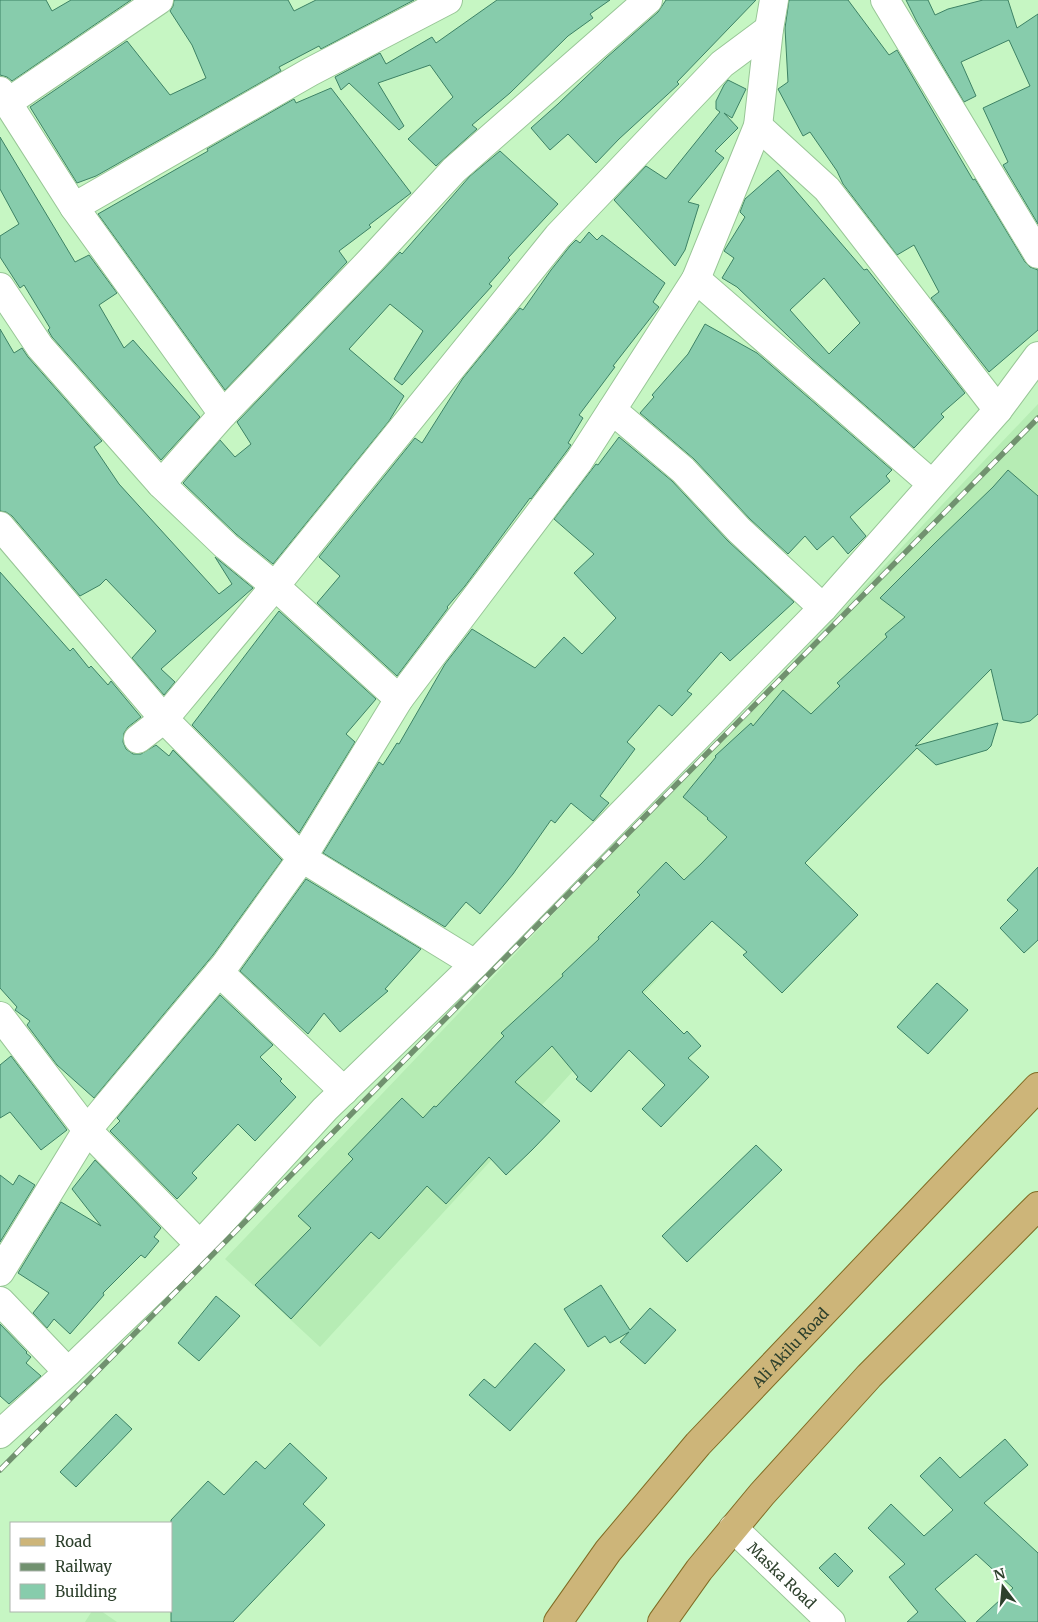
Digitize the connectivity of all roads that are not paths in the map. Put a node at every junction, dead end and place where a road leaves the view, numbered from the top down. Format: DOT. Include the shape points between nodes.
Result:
graph roads {
  1 [pos="159,0"];
  2 [pos="448,0"];
  3 [pos="648,0"];
  4 [pos="774,0"];
  5 [pos="885,0"];
  6 [pos="769,29"];
  7 [pos="4,97"];
  8 [pos="758,126"];
  9 [pos="74,207"];
  10 [pos="1038,254"];
  11 [pos="696,279"];
  12 [pos="0,287"];
  13 [pos="1038,356"];
  14 [pos="612,410"];
  15 [pos="998,410"];
  16 [pos="223,414"];
  17 [pos="161,484"];
  18 [pos="932,484"];
  19 [pos="0,526"];
  20 [pos="276,586"];
  21 [pos="823,608"];
  22 [pos="400,699"];
  23 [pos="164,719"];
  24 [pos="138,739"];
  25 [pos="302,858"];
  26 [pos="475,964"];
  27 [pos="219,972"];
  28 [pos="0,1016"];
  29 [pos="1038,1087"];
  30 [pos="344,1091"];
  31 [pos="87,1130"];
  32 [pos="1038,1206"];
  33 [pos="200,1245"];
  34 [pos="0,1272"];
  35 [pos="0,1301"];
  36 [pos="68,1372"];
  37 [pos="0,1434"];
  38 [pos="733,1528"];
  39 [pos="558,1622"];
  40 [pos="662,1622"];
  41 [pos="832,1622"];
  1 -- 7 [label="street"];
  2 -- 9 [label="street" via="302,77"];
  3 -- 16 [label="street" via="454,170"];
  4 -- 6 [label="street"];
  5 -- 10 [label="street"];
  6 -- 8 [label="street"];
  6 -- 20 [label="street" via="722,64 558,236"];
  7 -- 9 [label="street"];
  8 -- 11 [label="street"];
  8 -- 15 [label="street" via="827,189"];
  9 -- 16 [label="street"];
  11 -- 14 [label="street"];
  11 -- 18 [label="street"];
  12 -- 17 [label="street" via="40,347"];
  13 -- 15 [label="street"];
  14 -- 21 [label="street" via="683,470 739,530"];
  14 -- 22 [label="street" via="579,461"];
  15 -- 18 [label="street"];
  16 -- 17 [label="street"];
  17 -- 20 [label="street" via="226,546"];
  18 -- 21 [label="street"];
  19 -- 23 [label="street"];
  20 -- 22 [label="street"];
  20 -- 23 [label="street"];
  21 -- 26 [label="street"];
  22 -- 25 [label="street"];
  23 -- 24 [label="street"];
  23 -- 25 [label="street"];
  25 -- 26 [label="street"];
  25 -- 27 [label="street"];
  26 -- 30 [label="street"];
  27 -- 30 [label="street"];
  27 -- 31 [label="street"];
  28 -- 31 [label="street"];
  29 -- 39 [label="main road, Ali Akilu Road" via="698,1444 608,1551"];
  30 -- 33 [label="street"];
  31 -- 33 [label="street"];
  31 -- 34 [label="street"];
  32 -- 38 [label="main road" via="869,1376"];
  33 -- 36 [label="street"];
  35 -- 36 [label="street"];
  36 -- 37 [label="street"];
  38 -- 40 [label="main road"];
  38 -- 41 [label="street, Maska Road"];
}
